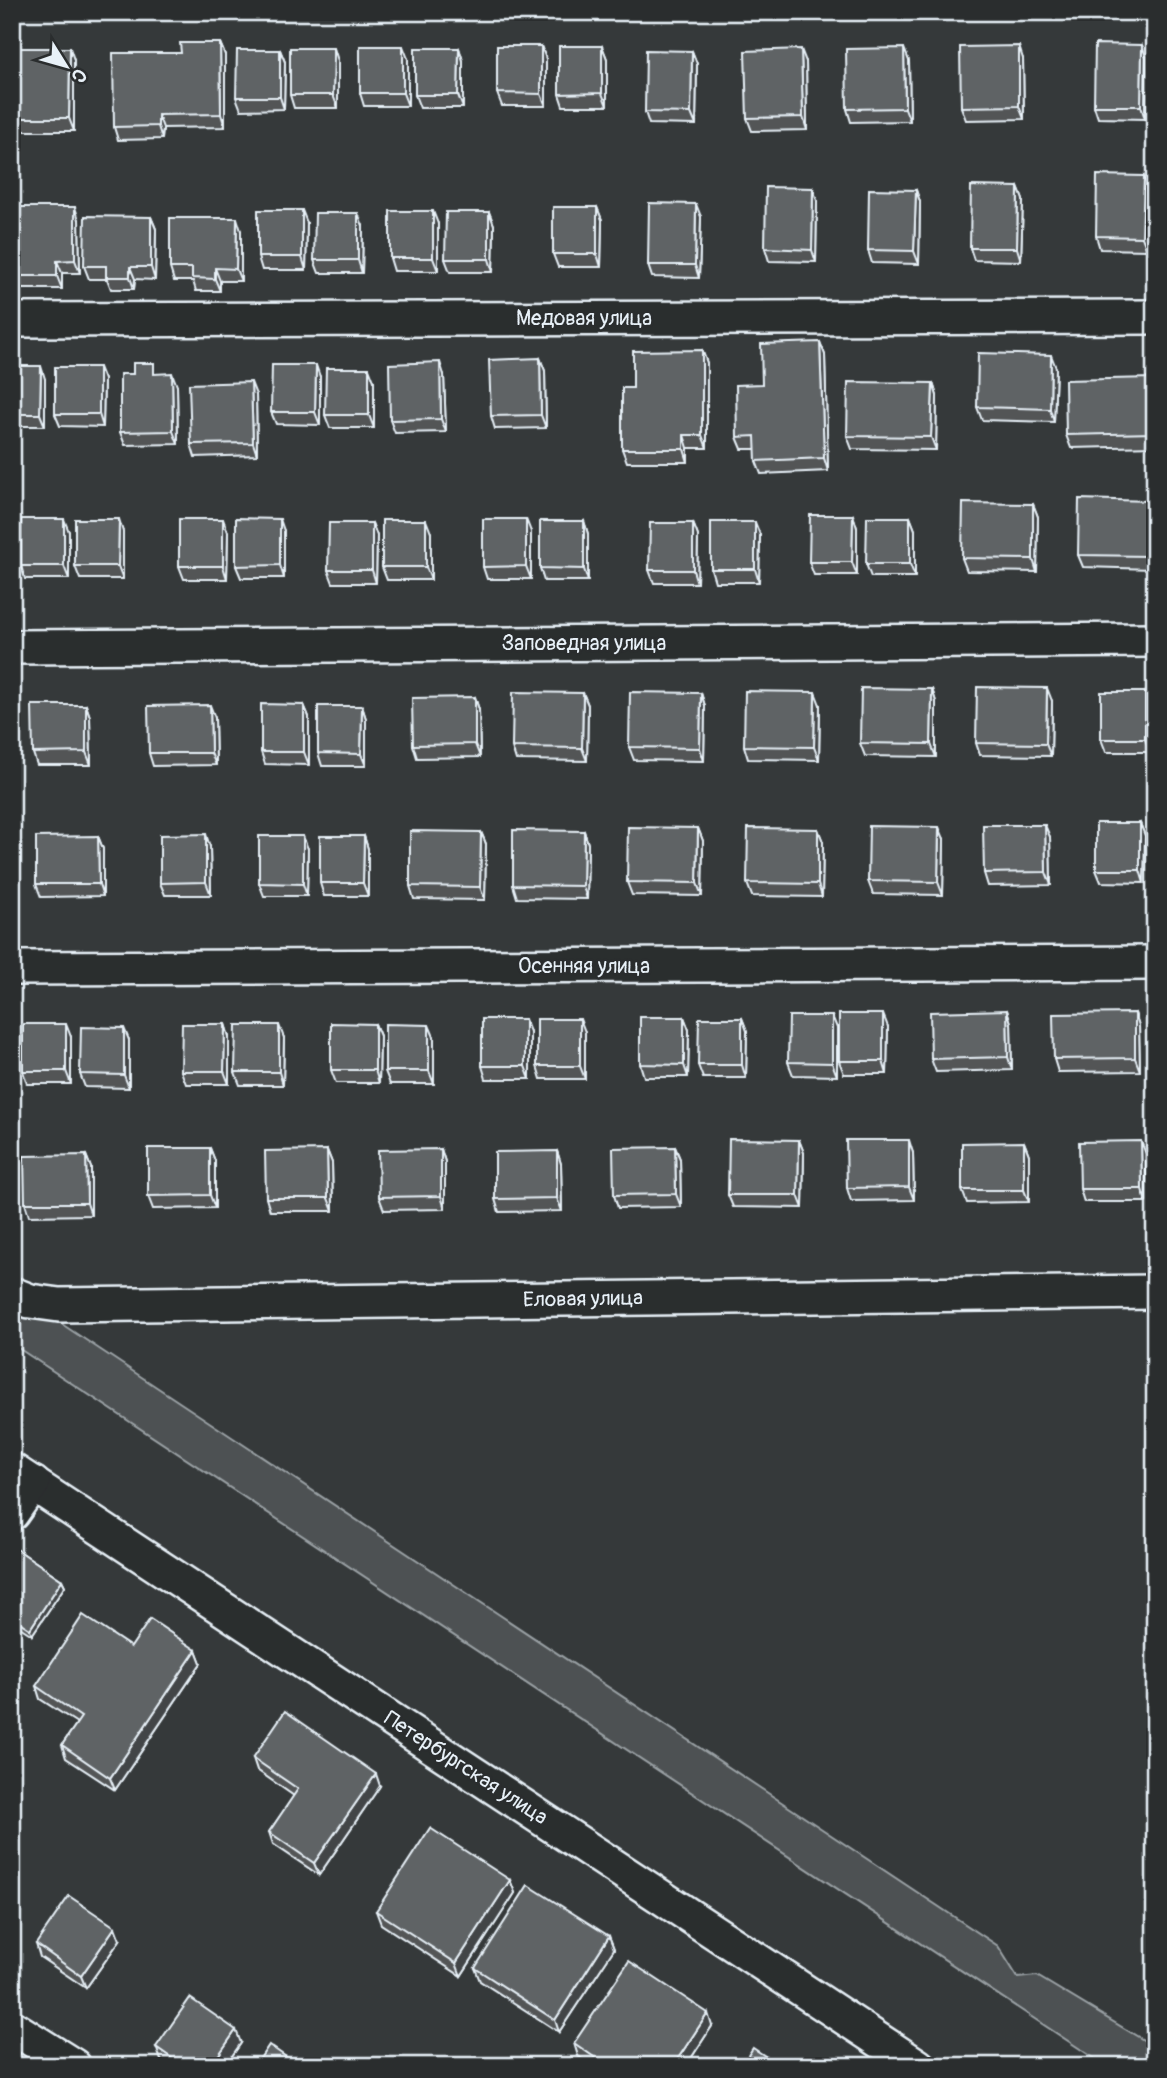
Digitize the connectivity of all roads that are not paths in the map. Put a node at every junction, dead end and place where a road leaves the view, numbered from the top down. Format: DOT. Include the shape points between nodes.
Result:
graph roads {
  1 [pos="1155,317"];
  2 [pos="12,320"];
  3 [pos="1155,640"];
  4 [pos="12,647"];
  5 [pos="1155,963"];
  6 [pos="12,968"];
  7 [pos="1155,1292"];
  8 [pos="12,1294"];
  9 [pos="22,1477"];
  10 [pos="12,1513"];
  11 [pos="12,2027"];
  12 [pos="74,2066"];
  13 [pos="918,2066"];
  1 -- 2 [label="street, Медовая улица"];
  3 -- 4 [label="street, Заповедная улица"];
  5 -- 6 [label="street, Осенняя улица"];
  7 -- 8 [label="street, Еловая улица" via="59,1305"];
  9 -- 10 [label="street"];
  9 -- 13 [label="street, Петербургская улица"];
  11 -- 12 [label="street"];
}
